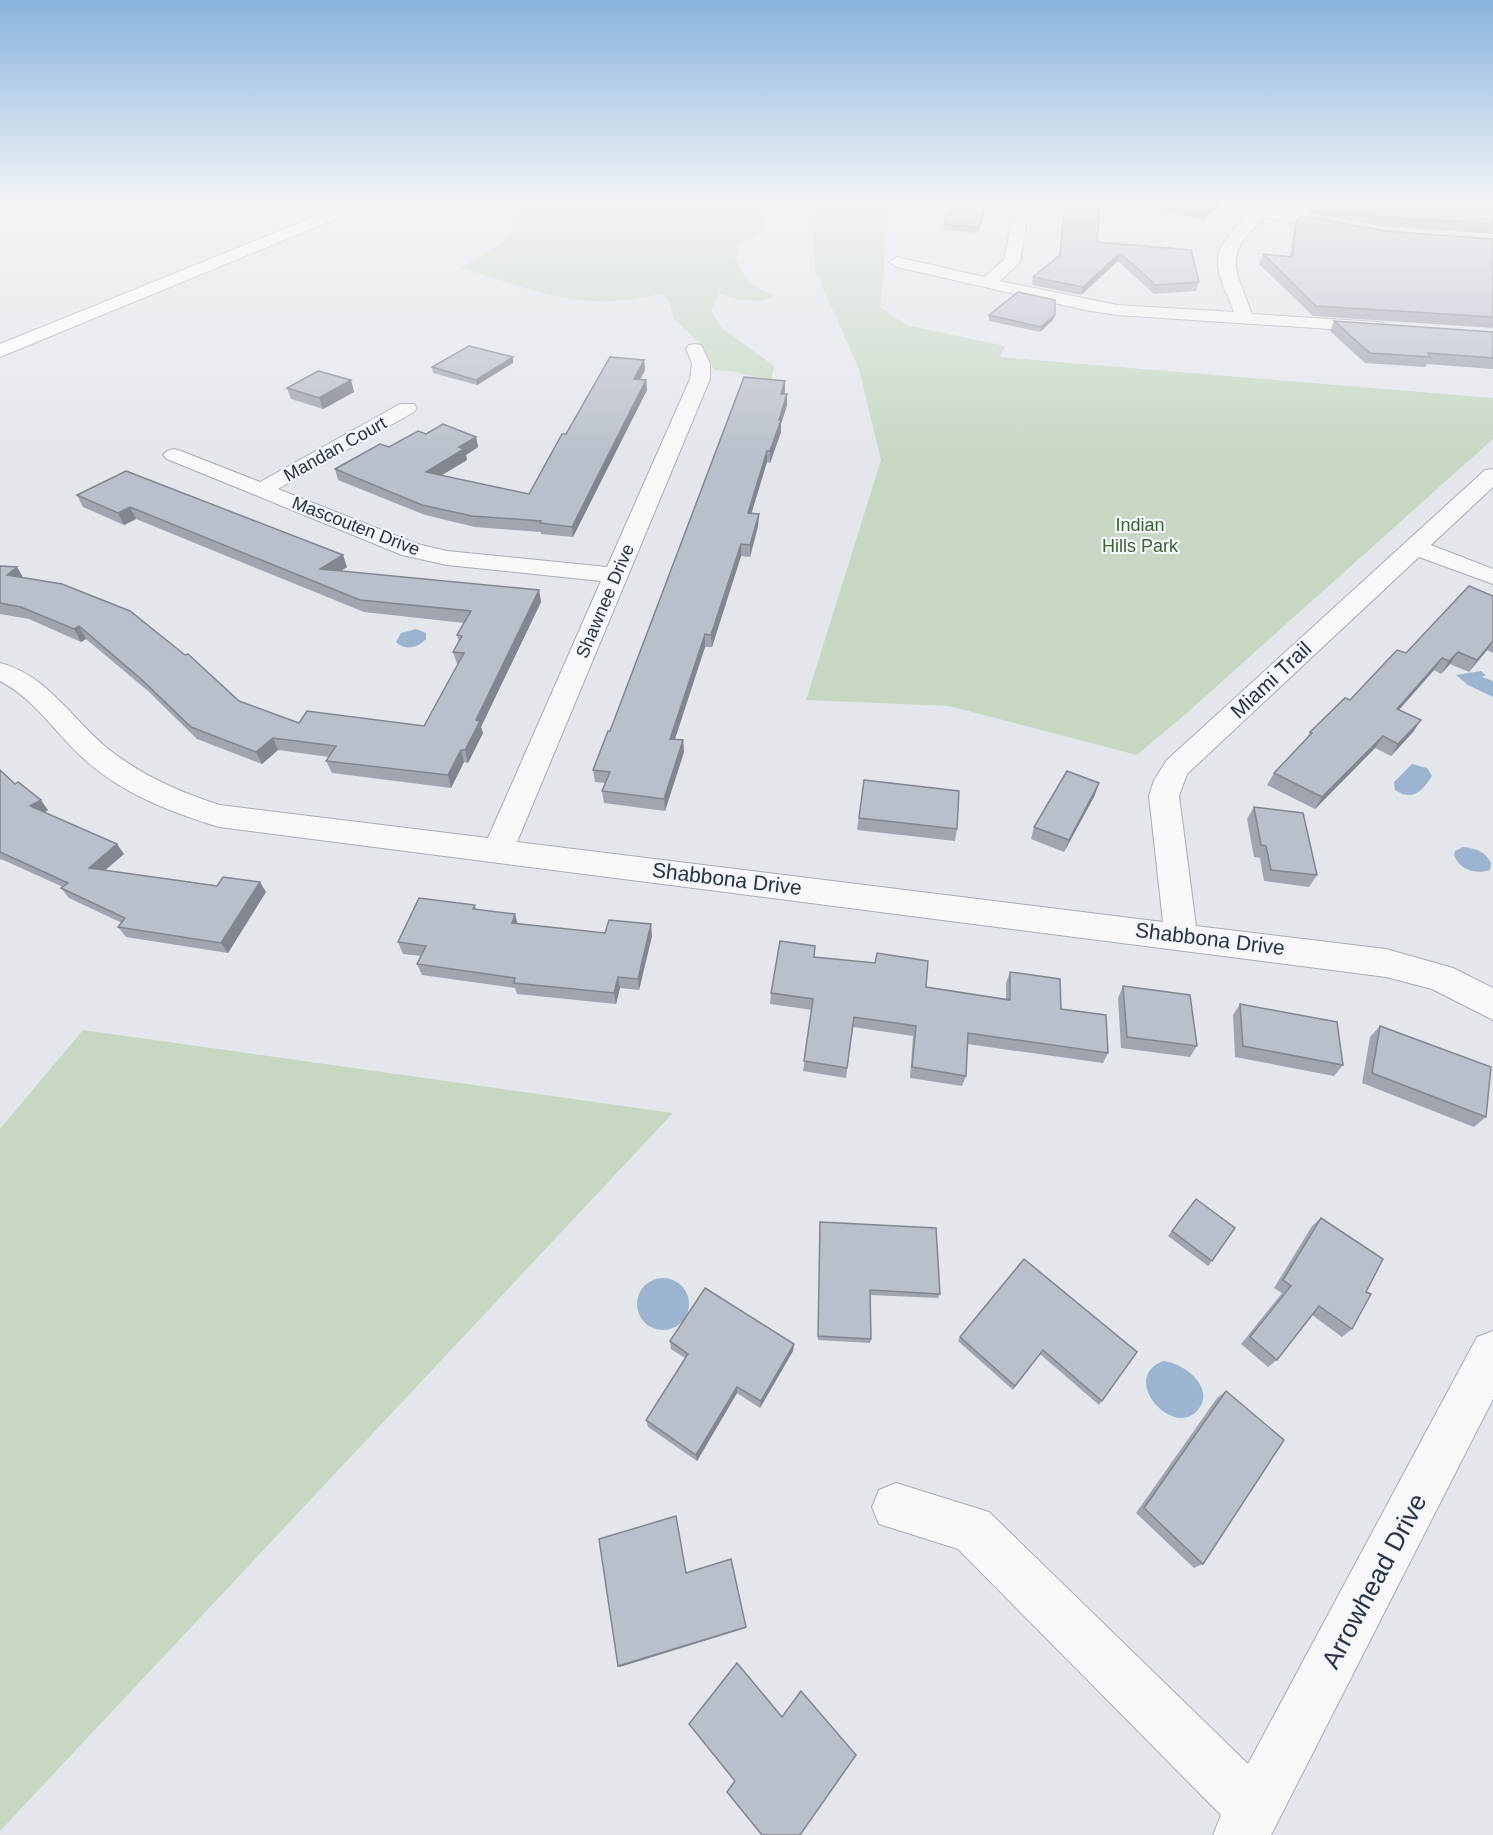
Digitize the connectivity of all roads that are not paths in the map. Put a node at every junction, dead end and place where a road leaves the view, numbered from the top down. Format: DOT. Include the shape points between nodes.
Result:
graph roads {
  1 [pos="160,286"];
  2 [pos="1003,286"];
  3 [pos="1233,286"];
  4 [pos="1245,319"];
  5 [pos="1398,329"];
  6 [pos="695,350"];
  7 [pos="0,351"];
  8 [pos="407,408"];
  9 [pos="174,455"];
  10 [pos="1493,475"];
  11 [pos="263,489"];
  12 [pos="1415,547"];
  13 [pos="616,574"];
  14 [pos="1493,577"];
  15 [pos="0,671"];
  16 [pos="498,850"];
  17 [pos="1181,936"];
  18 [pos="1493,1005"];
  19 [pos="1493,1353"];
  20 [pos="896,1507"];
  21 [pos="1247,1822"];
  1 -- 7 [label="street"];
  2 -- 4 [label="street" via="1117,310"];
  3 -- 4 [label="street"];
  4 -- 5 [label="street"];
  6 -- 13 [label="street, Shawnee Drive" via="701,363 700,379"];
  8 -- 11 [label="street, Mandan Court"];
  9 -- 11 [label="street, Mascouten Drive"];
  10 -- 12 [label="street, Miami Trail"];
  11 -- 13 [label="street, Mascouten Drive" via="410,550 447,558"];
  12 -- 14 [label="street"];
  12 -- 17 [label="street, Miami Trail" via="1177,766 1164,796"];
  13 -- 16 [label="street, Shawnee Drive"];
  15 -- 16 [label="street, Shabbona Drive" via="35,690 80,739 133,783 182,805 229,817"];
  16 -- 17 [label="street, Shabbona Drive"];
  17 -- 18 [label="street, Shabbona Drive" via="1386,963 1441,978"];
  19 -- 21 [label="street, Arrowhead Drive"];
  20 -- 21 [label="street, Arrowhead Drive" via="972,1529"];
}
